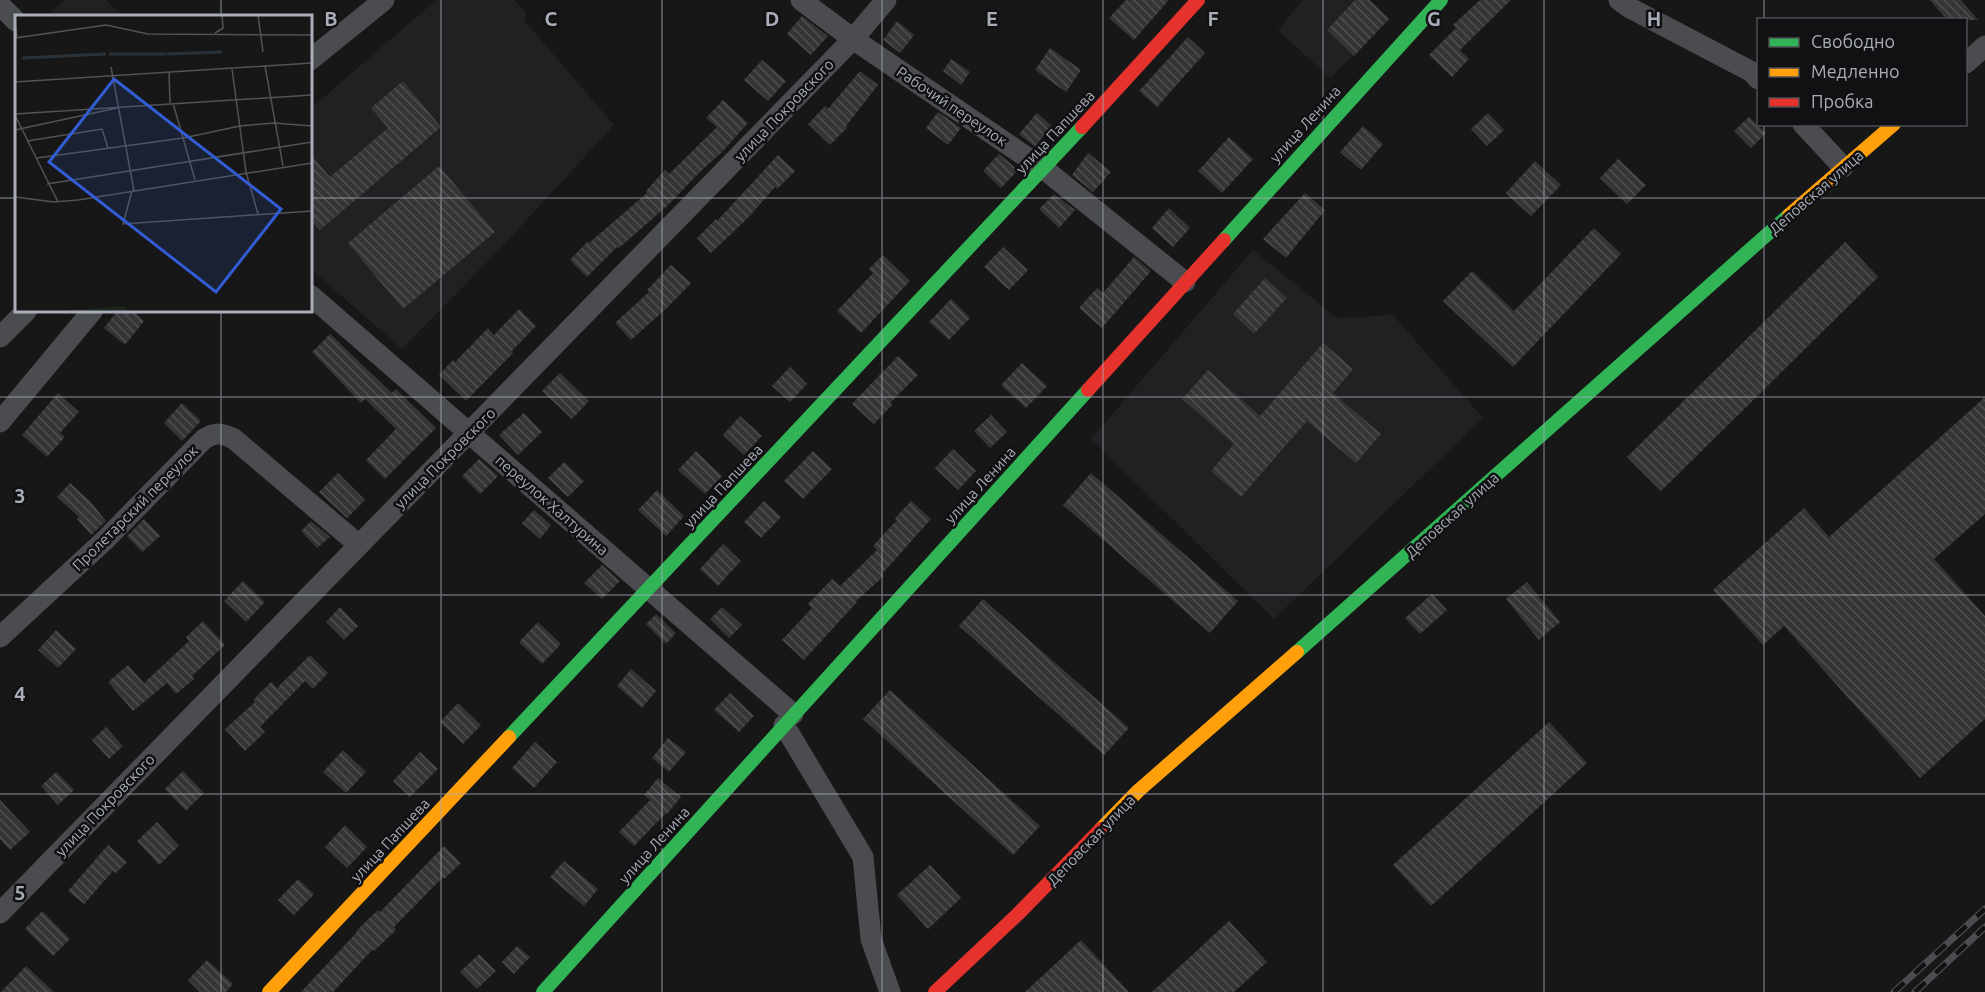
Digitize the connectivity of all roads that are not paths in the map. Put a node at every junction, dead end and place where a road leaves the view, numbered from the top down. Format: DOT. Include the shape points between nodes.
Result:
graph roads {
  1 [pos="384,0"];
  2 [pos="801,0"];
  3 [pos="886,0"];
  4 [pos="1198,0"];
  5 [pos="1441,0"];
  6 [pos="1619,0"];
  7 [pos="0,5"];
  8 [pos="15,20"];
  9 [pos="853,39"];
  10 [pos="1985,46"];
  11 [pos="312,58"];
  12 [pos="1967,61"];
  13 [pos="1757,78"];
  14 [pos="1805,126"];
  15 [pos="1892,126"];
  16 [pos="1843,167"];
  17 [pos="1044,169"];
  18 [pos="1185,282"];
  19 [pos="312,297"];
  20 [pos="25,312"];
  21 [pos="91,312"];
  22 [pos="0,337"];
  23 [pos="0,422"];
  24 [pos="471,433"];
  25 [pos="359,545"];
  26 [pos="649,590"];
  27 [pos="0,637"];
  28 [pos="789,720"];
  29 [pos="0,913"];
  30 [pos="269,992"];
  31 [pos="543,992"];
  32 [pos="890,992"];
  33 [pos="935,992"];
  1 -- 11 [label="street"];
  2 -- 9 [label="street, Рабочий переулок"];
  3 -- 9 [label="street, улица Покровского"];
  4 -- 17 [label="street, улица Папшева"];
  5 -- 18 [label="street, улица Ленина"];
  6 -- 13 [label="street"];
  7 -- 8 [label="street"];
  9 -- 17 [label="street, Рабочий переулок"];
  9 -- 24 [label="street, улица Покровского"];
  10 -- 12 [label="street"];
  14 -- 16 [label="street"];
  15 -- 16 [label="street, Деповская улица"];
  16 -- 33 [label="street, Деповская улица" via="1138,792"];
  17 -- 18 [label="street, Рабочий переулок"];
  17 -- 26 [label="street, улица Папшева"];
  18 -- 28 [label="street, улица Ленина"];
  19 -- 24 [label="street, переулок Халтурина"];
  20 -- 22 [label="street"];
  21 -- 23 [label="street"];
  24 -- 25 [label="street, улица Покровского"];
  24 -- 26 [label="street, переулок Халтурина"];
  25 -- 27 [label="street, Пролетарский переулок" via="234,439 213,433"];
  25 -- 29 [label="street, улица Покровского"];
  26 -- 28 [label="street, переулок Халтурина"];
  26 -- 30 [label="street, улица Папшева"];
  28 -- 31 [label="street, улица Ленина"];
  28 -- 32 [label="street, переулок Халтурина" via="863,857 871,939"];
}
